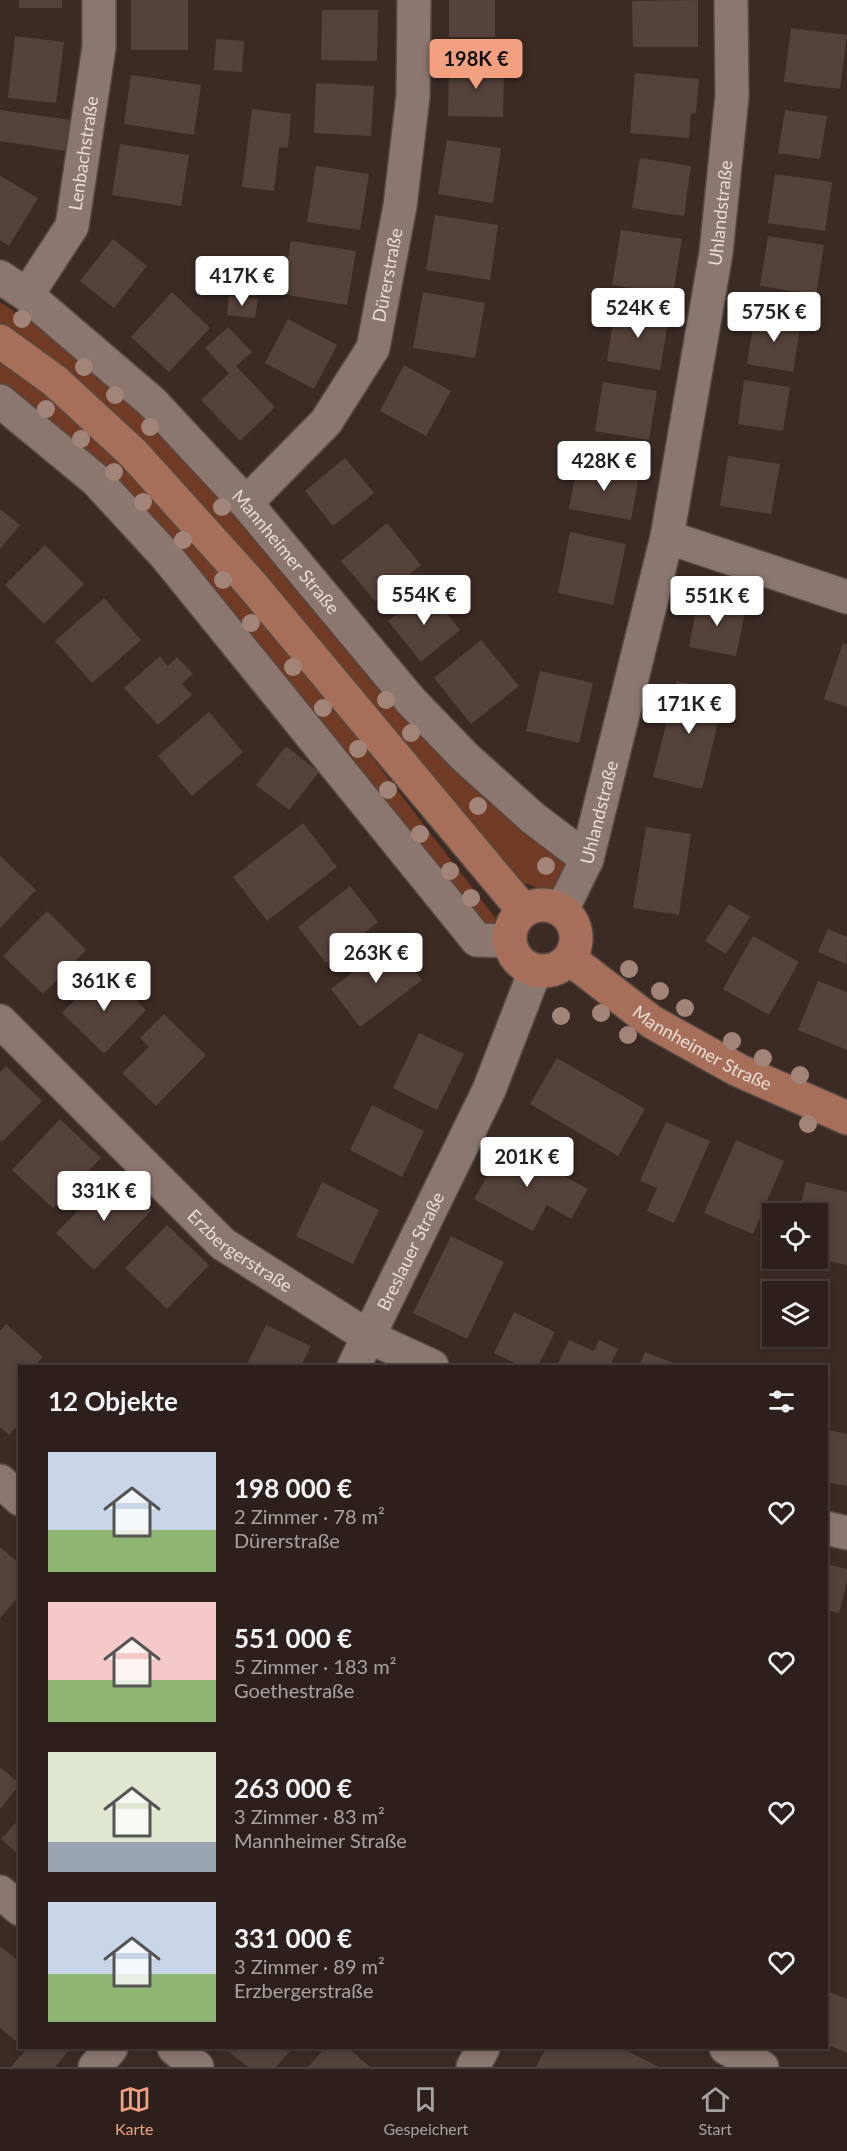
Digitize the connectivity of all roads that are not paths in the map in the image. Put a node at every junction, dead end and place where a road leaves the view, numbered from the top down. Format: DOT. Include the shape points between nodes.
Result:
graph roads {
  1 [pos="99,0"];
  2 [pos="414,0"];
  3 [pos="731,0"];
  4 [pos="0,277"];
  5 [pos="27,295"];
  6 [pos="0,341"];
  7 [pos="3,409"];
  8 [pos="246,503"];
  9 [pos="667,537"];
  10 [pos="847,597"];
  11 [pos="587,859"];
  12 [pos="562,910"];
  13 [pos="524,911"];
  14 [pos="510,941"];
  15 [pos="570,959"];
  16 [pos="535,971"];
  17 [pos="0,1021"];
  18 [pos="847,1118"];
  19 [pos="369,1336"];
  20 [pos="354,1365"];
  21 [pos="430,1365"];
  22 [pos="0,1481"];
  23 [pos="18,1497"];
  24 [pos="828,1528"];
  25 [pos="847,1533"];
  26 [pos="0,1892"];
  27 [pos="18,1907"];
  28 [pos="110,2049"];
  29 [pos="175,2049"];
  30 [pos="482,2049"];
  31 [pos="728,2049"];
  32 [pos="95,2067"];
  33 [pos="197,2067"];
  34 [pos="473,2067"];
  35 [pos="762,2067"];
  1 -- 5 [label="street, Lenbachstraße" via="99,47 72,226"];
  2 -- 8 [label="street, Dürerstraße" via="413,96 400,206 373,348 326,422"];
  3 -- 9 [label="street, Uhlandstraße" via="732,96 716,253"];
  4 -- 5 [label="street, Mannheimer Straße"];
  5 -- 8 [label="street, Mannheimer Straße" via="152,402"];
  6 -- 13 [label="main road" via="55,381 133,453 252,585"];
  7 -- 14 [label="street" via="96,480 166,556 477,940"];
  8 -- 11 [label="street, Mannheimer Straße" via="411,701 465,757 533,818"];
  9 -- 10 [label="street"];
  9 -- 11 [label="street, Uhlandstraße"];
  11 -- 12 [label="street, Uhlandstraße"];
  12 -- 13 [label="main road" via="540,905"];
  12 -- 15 [label="main road" via="577,933"];
  13 -- 14 [label="main road" via="516,919"];
  14 -- 16 [label="main road" via="519,961"];
  15 -- 16 [label="main road" via="554,970"];
  15 -- 18 [label="main road, Mannheimer Straße" via="652,1022 738,1070"];
  16 -- 19 [label="street, Breslauer Straße" via="489,1090"];
  17 -- 19 [label="street, Erzbergerstraße" via="224,1244"];
  19 -- 20 [label="street, Breslauer Straße"];
  19 -- 21 [label="street, Erzbergerstraße"];
  22 -- 23 [label="street"];
  24 -- 25 [label="street"];
  26 -- 27 [label="street"];
  28 -- 32 [label="street"];
  29 -- 33 [label="street"];
  30 -- 34 [label="street"];
  31 -- 35 [label="street"];
}
